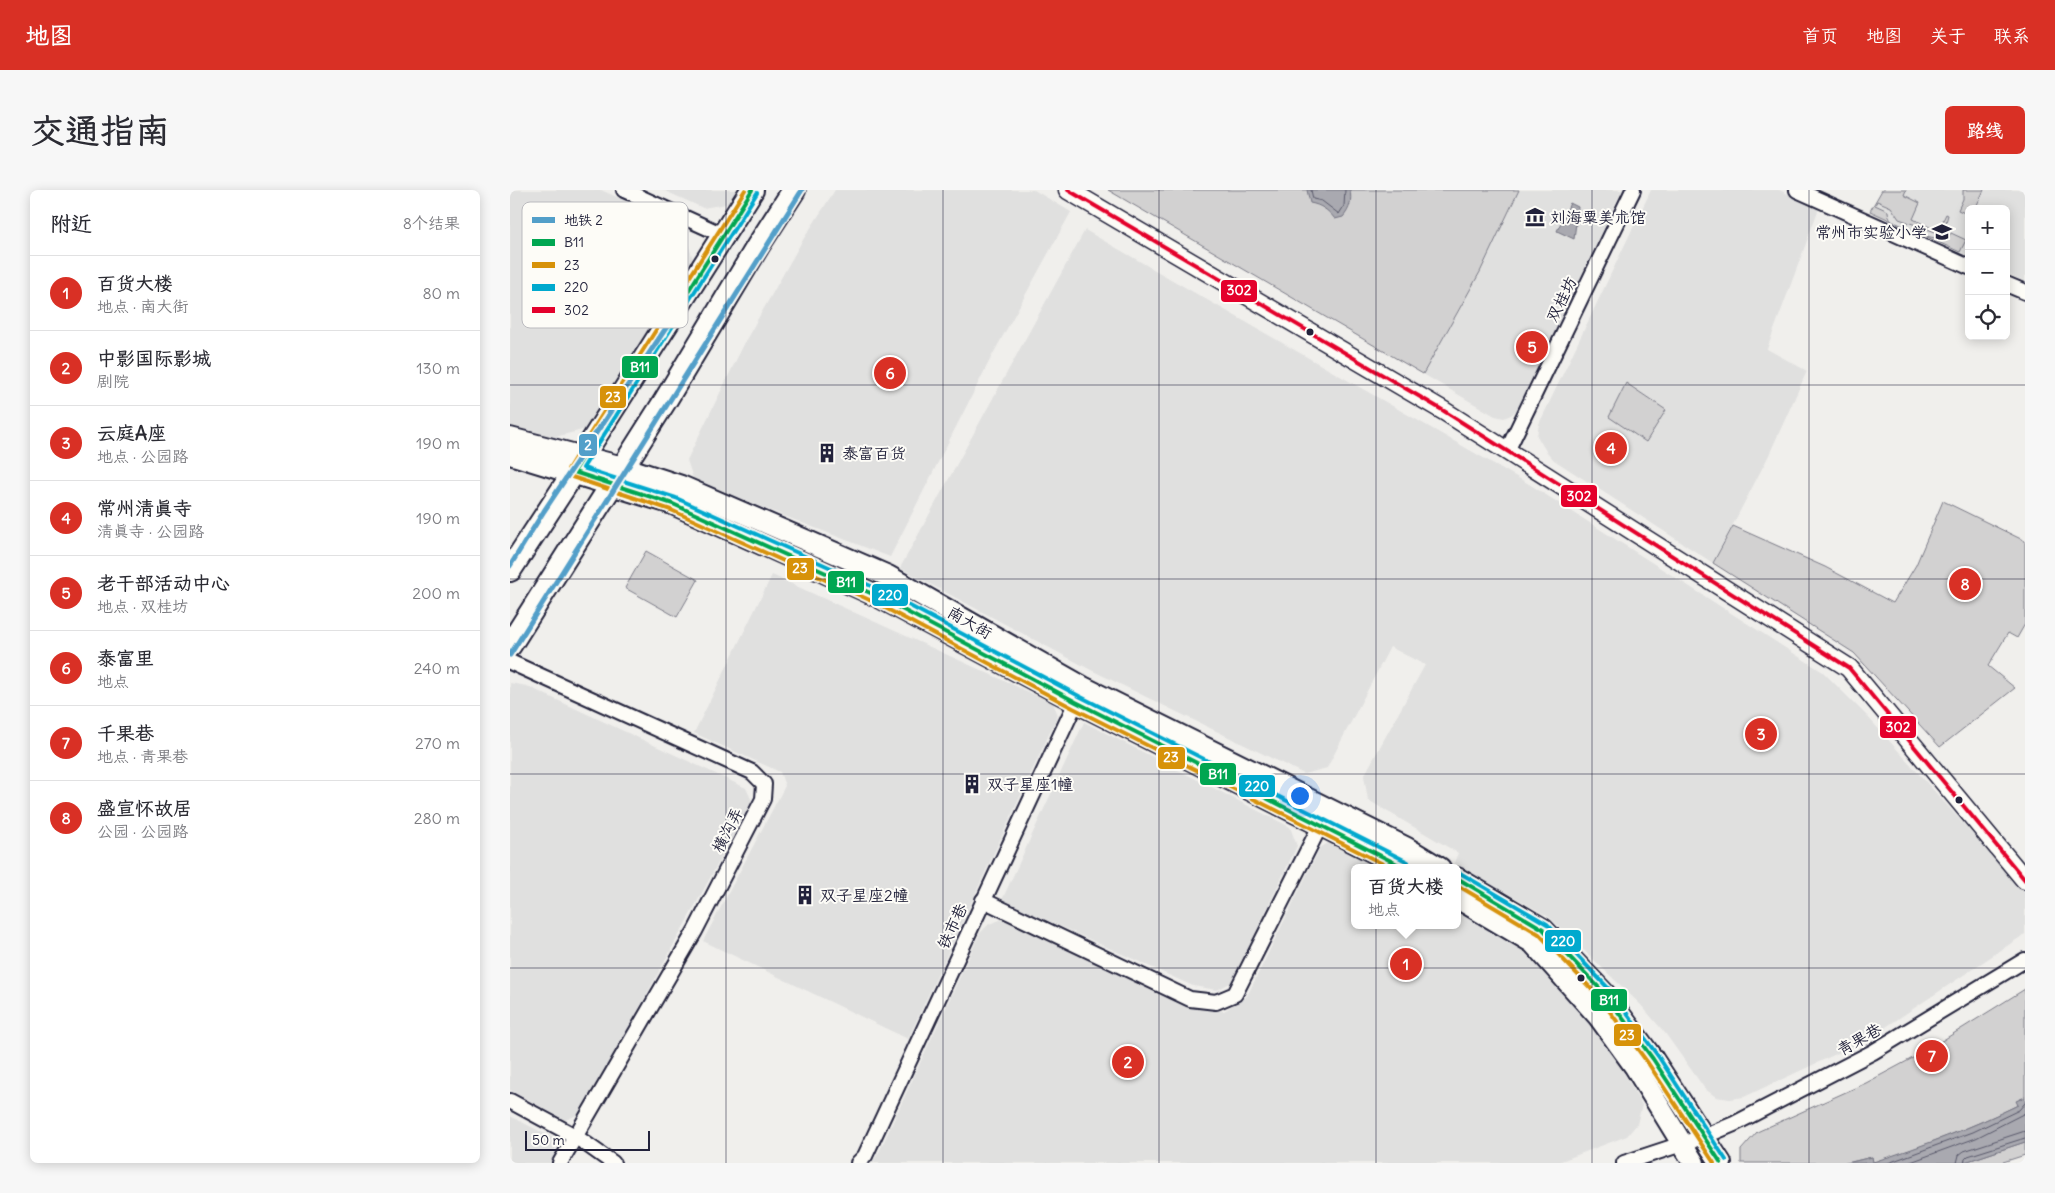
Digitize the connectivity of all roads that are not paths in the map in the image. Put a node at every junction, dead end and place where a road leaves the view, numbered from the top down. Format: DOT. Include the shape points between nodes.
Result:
graph roads {
  1 [pos="624,190"];
  2 [pos="752,190"];
  3 [pos="794,190"];
  4 [pos="1068,190"];
  5 [pos="1634,190"];
  6 [pos="1797,190"];
  7 [pos="650,202"];
  8 [pos="688,219"];
  9 [pos="723,235"];
  10 [pos="1965,265"];
  11 [pos="2010,286"];
  12 [pos="688,291"];
  13 [pos="2025,292"];
  14 [pos="664,328"];
  15 [pos="510,438"];
  16 [pos="1507,451"];
  17 [pos="510,454"];
  18 [pos="578,465"];
  19 [pos="618,476"];
  20 [pos="510,570"];
  21 [pos="510,645"];
  22 [pos="510,662"];
  23 [pos="1076,702"];
  24 [pos="1324,817"];
  25 [pos="1399,864"];
  26 [pos="1433,864"];
  27 [pos="1461,880"];
  28 [pos="2025,880"];
  29 [pos="983,900"];
  30 [pos="1461,900"];
  31 [pos="2025,960"];
  32 [pos="510,1101"];
  33 [pos="575,1136"];
  34 [pos="1703,1137"];
  35 [pos="1681,1144"];
  36 [pos="560,1163"];
  37 [pos="613,1163"];
  38 [pos="858,1163"];
  39 [pos="1624,1163"];
  40 [pos="1694,1163"];
  41 [pos="1720,1163"];
  1 -- 7 [label="street"];
  2 -- 9 [label="main road"];
  3 -- 19 [label="main road"];
  4 -- 16 [label="street" via="1444,410"];
  5 -- 16 [label="street, 双桂坊"];
  6 -- 10 [label="street"];
  8 -- 9 [label="street"];
  9 -- 12 [label="main road"];
  11 -- 13 [label="street"];
  14 -- 18 [label="main road"];
  15 -- 18 [label="main road"];
  16 -- 28 [label="street" via="1849,668"];
  17 -- 18 [label="main road"];
  18 -- 19 [label="main road"];
  18 -- 20 [label="main road"];
  19 -- 21 [label="main road"];
  19 -- 23 [label="main road, 南大街" via="877,596"];
  19 -- 24 [label="main road, 南大街" via="681,486 888,576 1083,687"];
  22 -- 33 [label="street, 横沟弄" via="752,772 764,784 763,799 695,931"];
  23 -- 24 [label="main road, 南大街"];
  23 -- 29 [label="street, 铁市巷"];
  24 -- 25 [label="main road, 南大街"];
  24 -- 26 [label="main road, 南大街" via="1407,848"];
  24 -- 29 [label="street" via="1235,994 1216,1002 1190,999"];
  27 -- 34 [label="main road" via="1543,929 1604,993 1653,1059"];
  29 -- 38 [label="street, 铁市巷" via="865,1156"];
  30 -- 35 [label="main road" via="1540,950 1598,1016 1635,1067"];
  31 -- 34 [label="street, 青果巷" via="1873,1052"];
  32 -- 33 [label="street"];
  33 -- 36 [label="street, 横沟弄"];
  33 -- 37 [label="street"];
  34 -- 35 [label="street, 青果巷"];
  34 -- 41 [label="main road"];
  35 -- 39 [label="street, 青果巷"];
  35 -- 40 [label="main road"];
}
